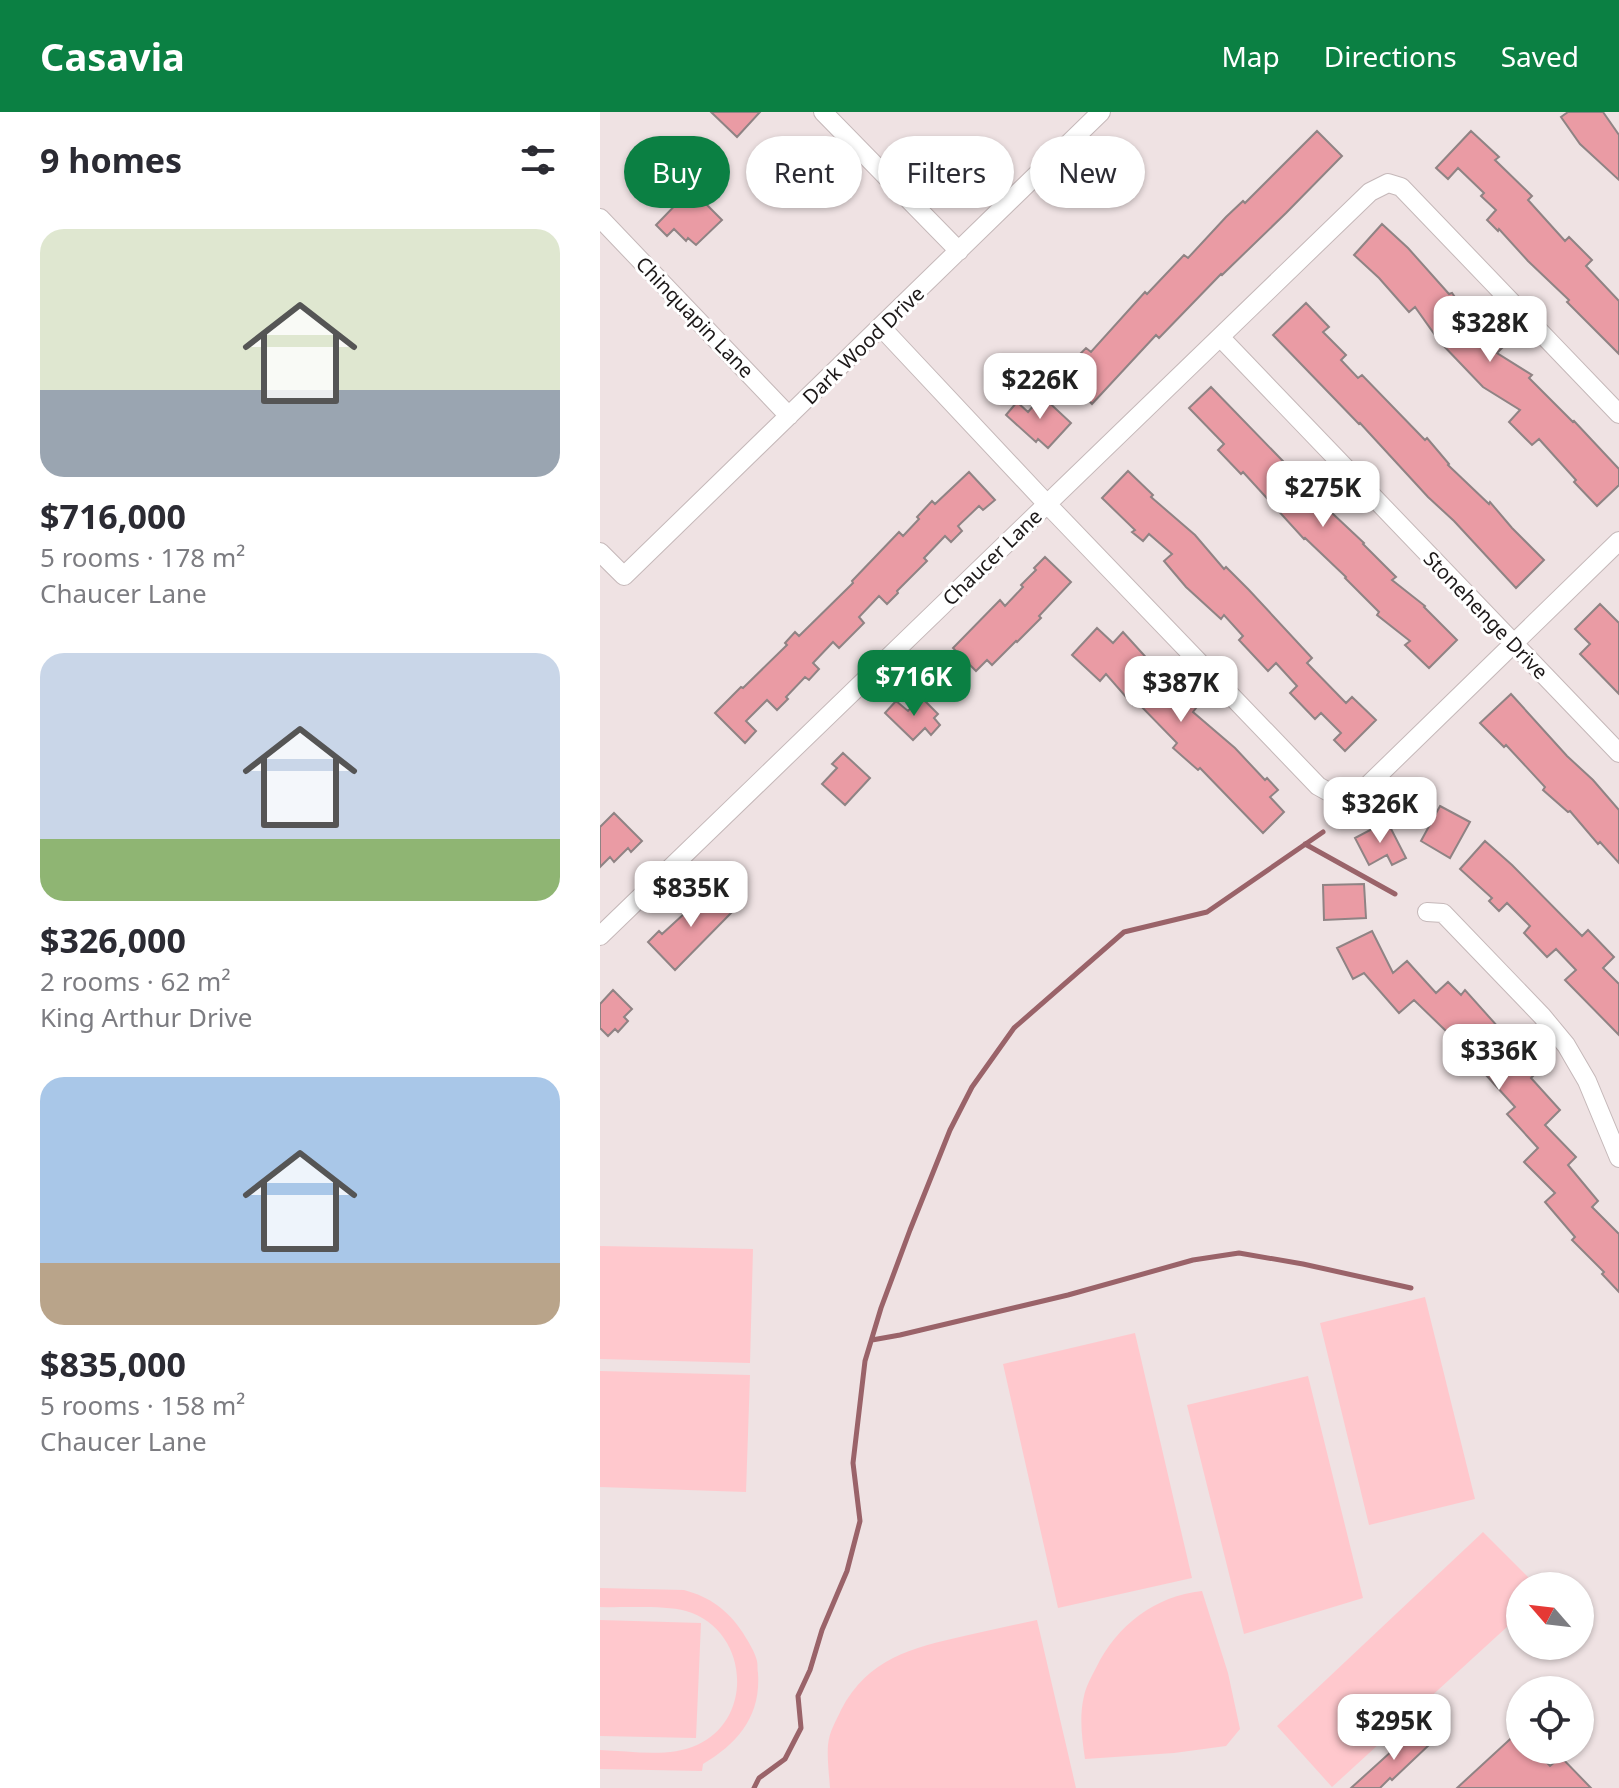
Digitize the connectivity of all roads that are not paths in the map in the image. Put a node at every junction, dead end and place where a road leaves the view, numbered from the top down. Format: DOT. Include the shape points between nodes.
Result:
graph roads {
  1 [pos="823,112"];
  2 [pos="1101,112"];
  3 [pos="600,218"];
  4 [pos="959,251"];
  5 [pos="881,327"];
  6 [pos="1220,337"];
  7 [pos="1619,414"];
  8 [pos="789,416"];
  9 [pos="1047,504"];
  10 [pos="1619,541"];
  11 [pos="600,552"];
  12 [pos="1513,643"];
  13 [pos="1619,753"];
  14 [pos="1427,912"];
  15 [pos="600,936"];
  16 [pos="1619,1158"];
  1 -- 4 [label="street"];
  2 -- 4 [label="street, Dark Wood Drive"];
  3 -- 8 [label="street, Chinquapin Lane"];
  4 -- 5 [label="street, Dark Wood Drive"];
  5 -- 8 [label="street, Dark Wood Drive"];
  5 -- 9 [label="street"];
  6 -- 7 [label="street, Chaucer Lane" via="1370,192 1388,183 1401,187"];
  6 -- 9 [label="street, Chaucer Lane"];
  6 -- 12 [label="street, Stonehenge Drive"];
  8 -- 11 [label="street, Dark Wood Drive" via="624,576"];
  9 -- 12 [label="street" via="1318,786 1333,795 1361,792"];
  9 -- 15 [label="street, Chaucer Lane"];
  10 -- 12 [label="street"];
  12 -- 13 [label="street, Stonehenge Drive"];
  14 -- 16 [label="street" via="1443,913 1566,1045"];
}
